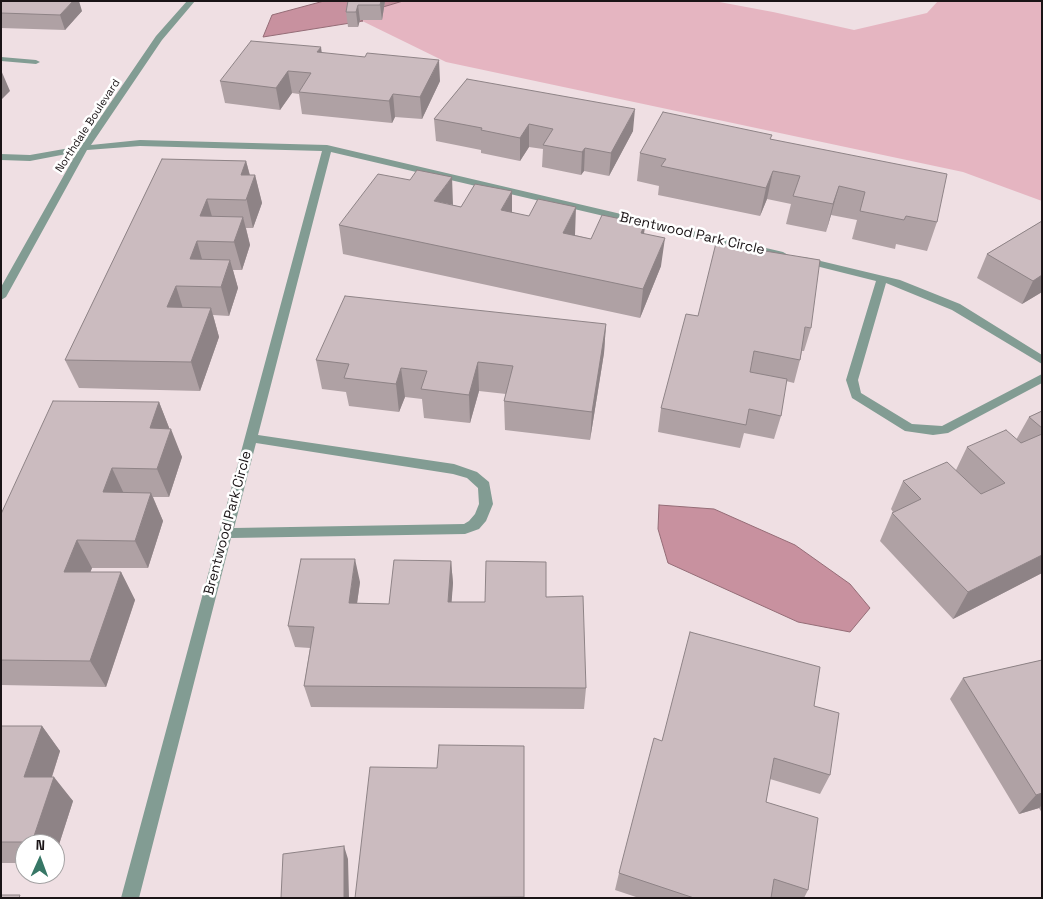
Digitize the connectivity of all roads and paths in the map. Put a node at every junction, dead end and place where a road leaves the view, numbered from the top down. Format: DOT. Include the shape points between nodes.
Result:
graph roads {
  1 [pos="191,1"];
  2 [pos="1,59"];
  3 [pos="36,62"];
  4 [pos="84,148"];
  5 [pos="327,148"];
  6 [pos="1,157"];
  7 [pos="882,278"];
  8 [pos="1,297"];
  9 [pos="1042,360"];
  10 [pos="1042,378"];
  11 [pos="250,438"];
  12 [pos="226,533"];
  13 [pos="130,898"];
  1 -- 4 [label="street, Northdale Boulevard" via="159,38"];
  2 -- 3 [label="street"];
  4 -- 5 [label="street, Brentwood Park Circle" via="140,143"];
  4 -- 6 [label="street, Brentwood Park Circle" via="30,158"];
  4 -- 8 [label="street, Northdale Boulevard"];
  5 -- 7 [label="street, Brentwood Park Circle"];
  5 -- 11 [label="street, Brentwood Park Circle"];
  7 -- 9 [label="street, Brentwood Park Circle" via="956,307"];
  7 -- 10 [label="street" via="852,380 856,395 886,414 914,430 944,430"];
  11 -- 12 [label="street, Brentwood Park Circle"];
  11 -- 12 [label="street" via="454,469 472,475 484,486 486,504 474,525 465,528"];
  12 -- 13 [label="street, Brentwood Park Circle"];
}
